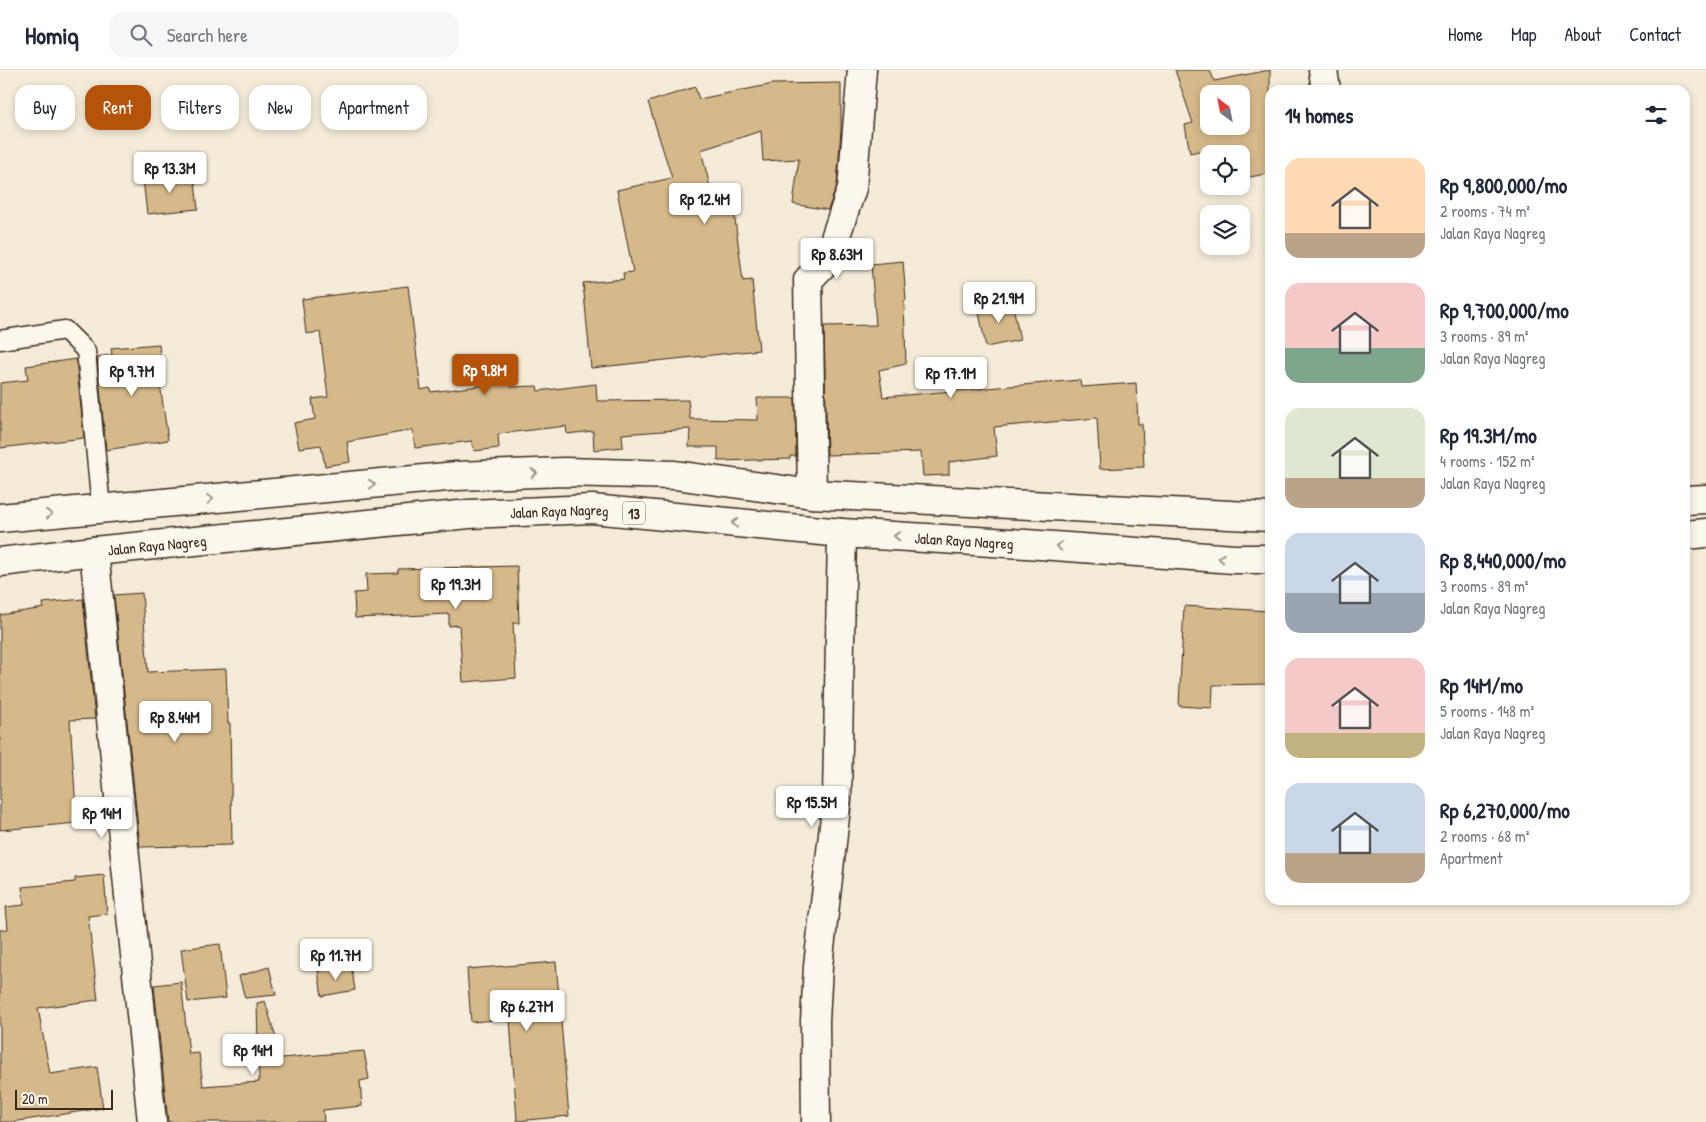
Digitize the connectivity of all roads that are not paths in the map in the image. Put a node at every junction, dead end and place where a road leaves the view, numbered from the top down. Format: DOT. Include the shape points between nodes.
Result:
graph roads {
  1 [pos="862,70"];
  2 [pos="1323,70"];
  3 [pos="1325,85"];
  4 [pos="0,340"];
  5 [pos="812,494"];
  6 [pos="1706,499"];
  7 [pos="1690,500"];
  8 [pos="101,509"];
  9 [pos="1265,517"];
  10 [pos="0,518"];
  11 [pos="842,533"];
  12 [pos="1706,533"];
  13 [pos="1690,535"];
  14 [pos="94,551"];
  15 [pos="1265,559"];
  16 [pos="0,562"];
  17 [pos="152,1122"];
  18 [pos="816,1122"];
  1 -- 5 [label="main road" via="852,188 828,259 808,280"];
  2 -- 3 [label="main road"];
  4 -- 8 [label="lane" via="66,330 86,351"];
  8 -- 5 [label="main road, one-way" via="457,476 564,472 675,475"];
  5 -- 9 [label="main road"];
  6 -- 7 [label="main road"];
  10 -- 8 [label="main road, one-way"];
  11 -- 14 [label="main road, Jalan Raya Nagreg / 13, one-way" via="592,509 469,514"];
  15 -- 11 [label="main road, Jalan Raya Nagreg / 13, one-way"];
  11 -- 18 [label="main road" via="837,799 818,966"];
  12 -- 13 [label="main road"];
  14 -- 16 [label="main road, Jalan Raya Nagreg / 13"];
  14 -- 17 [label="main road"];
}
